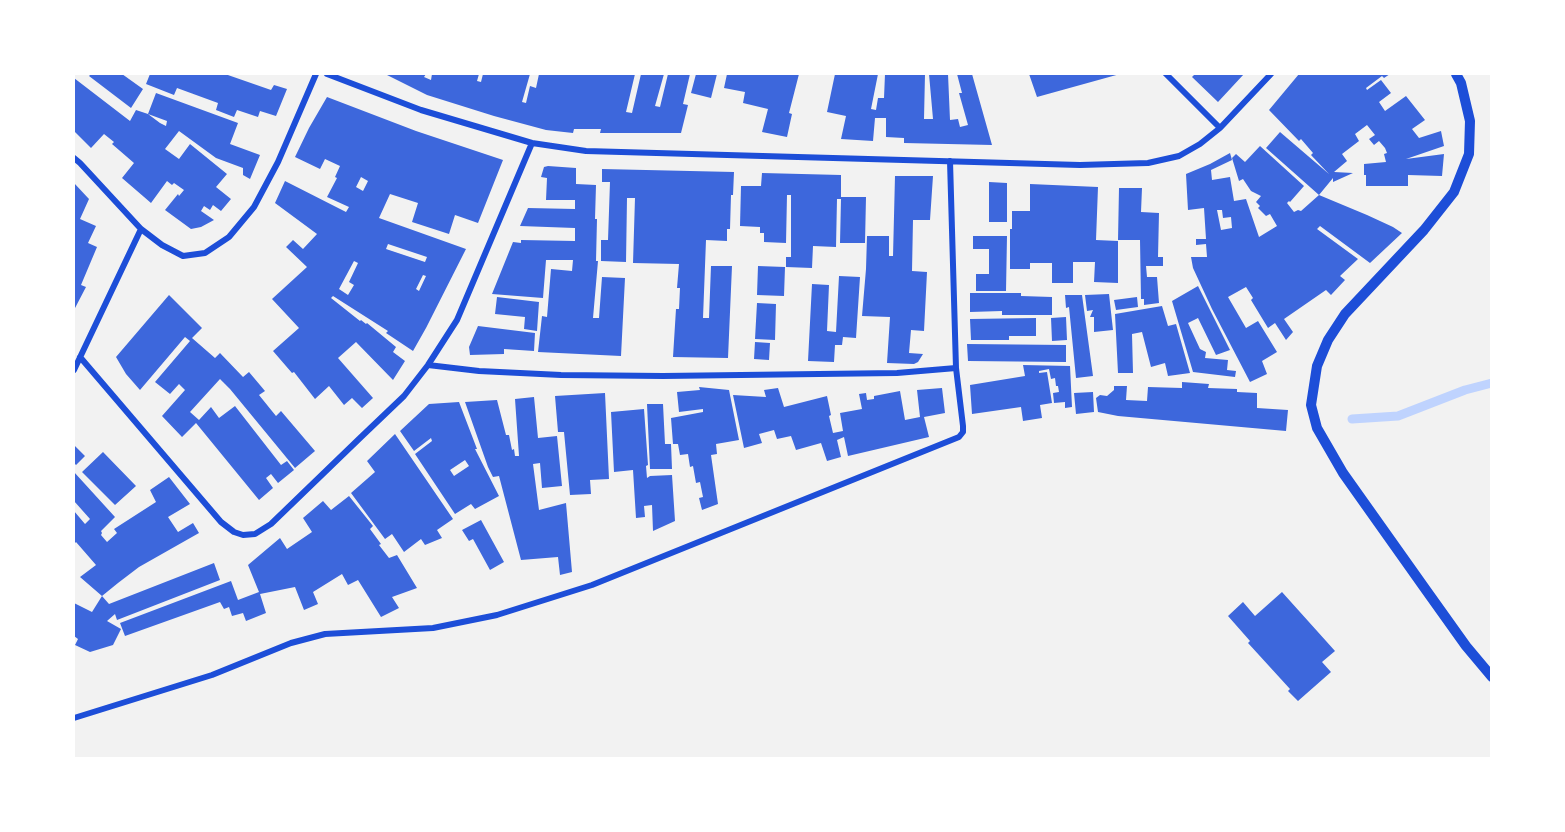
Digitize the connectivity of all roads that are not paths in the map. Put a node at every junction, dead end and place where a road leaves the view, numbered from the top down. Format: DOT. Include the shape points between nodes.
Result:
graph roads {
  1 [pos="316,74"];
  2 [pos="327,74"];
  3 [pos="1166,74"];
  4 [pos="1271,74"];
  5 [pos="1456,74"];
  6 [pos="1220,128"];
  7 [pos="532,143"];
  8 [pos="74,158"];
  9 [pos="950,161"];
  10 [pos="141,229"];
  11 [pos="80,357"];
  12 [pos="428,365"];
  13 [pos="956,368"];
  14 [pos="74,370"];
  15 [pos="1491,677"];
  16 [pos="74,718"];
  1 -- 10 [label="street" via="254,207 229,237 205,253 183,256"];
  2 -- 7 [label="street" via="421,110"];
  3 -- 6 [label="street"];
  4 -- 6 [label="street"];
  5 -- 15 [label="street" via="1470,121 1469,154 1454,192 1345,314 1317,366 1311,405 1317,428 1343,473"];
  6 -- 9 [label="street" via="1179,156 1148,163"];
  7 -- 9 [label="street" via="586,151"];
  7 -- 12 [label="street" via="457,320"];
  8 -- 10 [label="street"];
  9 -- 13 [label="street"];
  10 -- 11 [label="street"];
  11 -- 12 [label="street" via="221,522 243,535 255,534 271,524 404,396"];
  11 -- 14 [label="street"];
  12 -- 13 [label="street" via="561,375 663,376 897,373"];
  13 -- 16 [label="street" via="963,426 959,437 592,585 497,615 433,628 325,634 283,646 212,675"];
}
